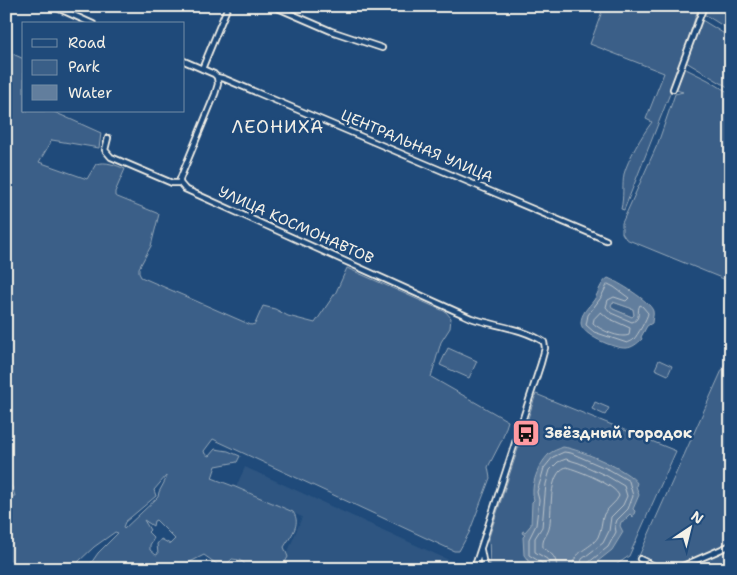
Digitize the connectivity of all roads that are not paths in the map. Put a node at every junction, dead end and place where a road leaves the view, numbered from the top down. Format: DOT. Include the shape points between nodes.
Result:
graph roads {
  1 [pos="53,6"];
  2 [pos="228,6"];
  3 [pos="273,6"];
  4 [pos="704,6"];
  5 [pos="89,22"];
  6 [pos="382,48"];
  7 [pos="185,61"];
  8 [pos="202,69"];
  9 [pos="217,77"];
  10 [pos="674,89"];
  11 [pos="108,138"];
  12 [pos="180,183"];
  13 [pos="606,240"];
  14 [pos="731,545"];
  15 [pos="480,549"];
  16 [pos="640,560"];
  17 [pos="474,569"];
  18 [pos="489,569"];
  19 [pos="661,569"];
  20 [pos="676,569"];
  1 -- 5 [label="street"];
  2 -- 8 [label="street"];
  3 -- 6 [label="street"];
  4 -- 10 [label="street"];
  7 -- 8 [label="street, ЦЕНТРАЛЬНАЯ УЛИЦА"];
  8 -- 9 [label="street, ЦЕНТРАЛЬНАЯ УЛИЦА"];
  9 -- 12 [label="street" via="215,94"];
  9 -- 13 [label="street, ЦЕНТРАЛЬНАЯ УЛИЦА"];
  11 -- 12 [label="street, УЛИЦА КОСМОНАВТОВ" via="105,150 111,157 172,183"];
  12 -- 15 [label="street, УЛИЦА КОСМОНАВТОВ" via="186,189 441,305 471,318 518,329 544,342 545,348"];
  14 -- 20 [label="street"];
  15 -- 17 [label="street"];
  15 -- 18 [label="street" via="484,565"];
  16 -- 19 [label="street"];
}
